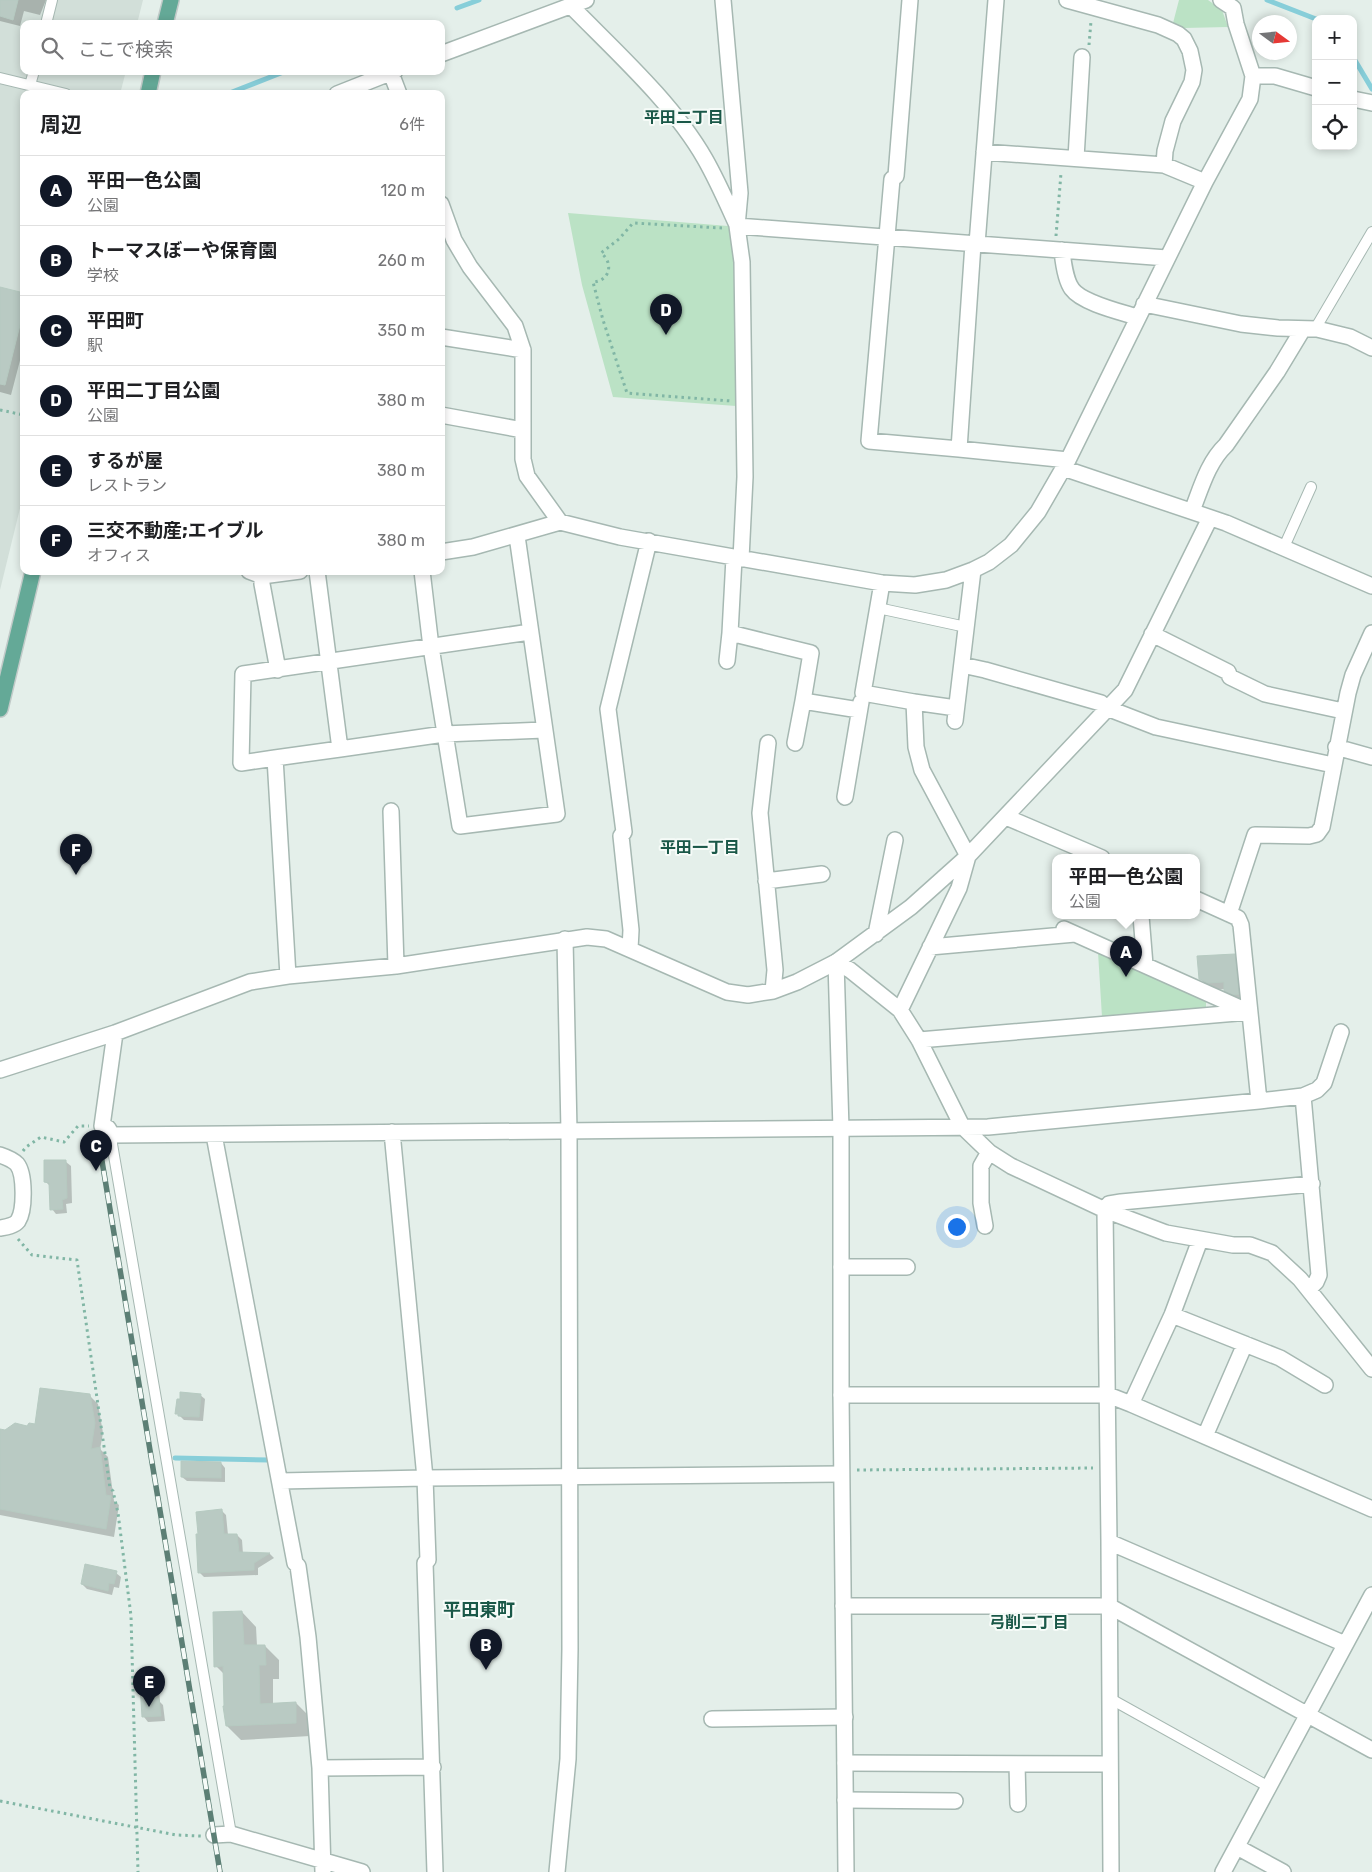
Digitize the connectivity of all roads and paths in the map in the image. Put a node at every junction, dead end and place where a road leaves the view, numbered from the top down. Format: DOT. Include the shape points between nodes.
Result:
graph roads {
  1 [pos="52,0"];
  2 [pos="171,0"];
  3 [pos="586,0"];
  4 [pos="723,0"];
  5 [pos="910,0"];
  6 [pos="996,0"];
  7 [pos="1067,0"];
  8 [pos="1233,3"];
  9 [pos="565,5"];
  10 [pos="1092,8"];
  11 [pos="47,20"];
  12 [pos="166,20"];
  13 [pos="445,52"];
  14 [pos="1082,56"];
  15 [pos="33,75"];
  16 [pos="152,75"];
  17 [pos="385,75"];
  18 [pos="394,75"];
  19 [pos="1253,76"];
  20 [pos="0,78"];
  21 [pos="30,85"];
  22 [pos="1312,87"];
  23 [pos="50,90"];
  24 [pos="149,90"];
  25 [pos="347,90"];
  26 [pos="399,90"];
  27 [pos="1357,100"];
  28 [pos="1372,103"];
  29 [pos="984,152"];
  30 [pos="1069,158"];
  31 [pos="1164,165"];
  32 [pos="1205,182"];
  33 [pos="445,215"];
  34 [pos="738,228"];
  35 [pos="1372,232"];
  36 [pos="888,236"];
  37 [pos="975,244"];
  38 [pos="1058,250"];
  39 [pos="1167,258"];
  40 [pos="1141,311"];
  41 [pos="1310,329"];
  42 [pos="445,338"];
  43 [pos="1372,348"];
  44 [pos="523,350"];
  45 [pos="744,401"];
  46 [pos="0,410"];
  47 [pos="20,414"];
  48 [pos="445,416"];
  49 [pos="523,430"];
  50 [pos="959,449"];
  51 [pos="1066,464"];
  52 [pos="1311,487"];
  53 [pos="1192,511"];
  54 [pos="1210,518"];
  55 [pos="560,522"];
  56 [pos="517,536"];
  57 [pos="648,541"];
  58 [pos="1284,547"];
  59 [pos="445,552"];
  60 [pos="737,558"];
  61 [pos="973,570"];
  62 [pos="32,575"];
  63 [pos="255,575"];
  64 [pos="318,575"];
  65 [pos="422,575"];
  66 [pos="882,583"];
  67 [pos="1372,586"];
  68 [pos="878,608"];
  69 [pos="966,627"];
  70 [pos="530,632"];
  71 [pos="730,633"];
  72 [pos="1372,633"];
  73 [pos="1152,634"];
  74 [pos="431,647"];
  75 [pos="1368,654"];
  76 [pos="728,661"];
  77 [pos="329,662"];
  78 [pos="962,665"];
  79 [pos="278,670"];
  80 [pos="863,693"];
  81 [pos="803,701"];
  82 [pos="914,702"];
  83 [pos="0,708"];
  84 [pos="1107,708"];
  85 [pos="859,710"];
  86 [pos="1343,711"];
  87 [pos="544,730"];
  88 [pos="444,734"];
  89 [pos="768,742"];
  90 [pos="795,743"];
  91 [pos="1336,747"];
  92 [pos="340,749"];
  93 [pos="1372,757"];
  94 [pos="275,758"];
  95 [pos="1333,765"];
  96 [pos="845,797"];
  97 [pos="391,812"];
  98 [pos="1006,817"];
  99 [pos="895,840"];
  100 [pos="1093,854"];
  101 [pos="968,856"];
  102 [pos="822,874"];
  103 [pos="766,881"];
  104 [pos="1200,901"];
  105 [pos="1229,914"];
  106 [pos="1141,919"];
  107 [pos="876,934"];
  108 [pos="565,940"];
  109 [pos="930,947"];
  110 [pos="630,949"];
  111 [pos="836,962"];
  112 [pos="1144,965"];
  113 [pos="396,966"];
  114 [pos="288,976"];
  115 [pos="773,990"];
  116 [pos="900,1010"];
  117 [pos="1249,1012"];
  118 [pos="1340,1032"];
  119 [pos="115,1033"];
  120 [pos="919,1040"];
  121 [pos="0,1070"];
  122 [pos="1303,1096"];
  123 [pos="1259,1101"];
  124 [pos="962,1126"];
  125 [pos="841,1129"];
  126 [pos="107,1131"];
  127 [pos="570,1131"];
  128 [pos="392,1132"];
  129 [pos="214,1135"];
  130 [pos="989,1152"];
  131 [pos="0,1155"];
  132 [pos="16,1163"];
  133 [pos="1312,1184"];
  134 [pos="1105,1210"];
  135 [pos="985,1226"];
  136 [pos="6,1227"];
  137 [pos="1200,1240"];
  138 [pos="841,1267"];
  139 [pos="907,1267"];
  140 [pos="1308,1289"];
  141 [pos="1172,1315"];
  142 [pos="1245,1344"];
  143 [pos="1372,1369"];
  144 [pos="1325,1385"];
  145 [pos="841,1395"];
  146 [pos="1108,1395"];
  147 [pos="1131,1404"];
  148 [pos="1205,1436"];
  149 [pos="1108,1468"];
  150 [pos="842,1472"];
  151 [pos="425,1478"];
  152 [pos="569,1478"];
  153 [pos="280,1481"];
  154 [pos="1372,1509"];
  155 [pos="1109,1542"];
  156 [pos="1372,1595"];
  157 [pos="843,1606"];
  158 [pos="1109,1606"];
  159 [pos="1345,1644"];
  160 [pos="1109,1698"];
  161 [pos="1307,1715"];
  162 [pos="845,1717"];
  163 [pos="712,1719"];
  164 [pos="1372,1750"];
  165 [pos="845,1763"];
  166 [pos="1017,1764"];
  167 [pos="1109,1764"];
  168 [pos="433,1767"];
  169 [pos="320,1768"];
  170 [pos="1269,1787"];
  171 [pos="846,1800"];
  172 [pos="0,1801"];
  173 [pos="955,1801"];
  174 [pos="1018,1804"];
  175 [pos="137,1827"];
  176 [pos="214,1834"];
  177 [pos="231,1834"];
  178 [pos="1237,1847"];
  179 [pos="323,1866"];
  180 [pos="138,1872"];
  181 [pos="362,1872"];
  182 [pos="435,1872"];
  183 [pos="557,1872"];
  184 [pos="846,1872"];
  185 [pos="1110,1872"];
  186 [pos="1223,1872"];
  187 [pos="1283,1872"];
  1 -- 11 [label="lane"];
  2 -- 12 [label="main road"];
  3 -- 9 [label="street"];
  4 -- 34 [label="street" via="740,193"];
  5 -- 36 [label="street"];
  6 -- 29 [label="street"];
  7 -- 10 [label="street"];
  8 -- 19 [label="street" via="1236,24"];
  9 -- 13 [label="street"];
  9 -- 34 [label="street" via="652,90 680,123 705,158"];
  10 -- 14 [label="path" via="1088,56"];
  10 -- 31 [label="street" via="1158,25 1178,34 1190,51 1194,70 1192,82 1173,121"];
  14 -- 30 [label="street"];
  15 -- 21 [label="lane"];
  16 -- 24 [label="main road"];
  17 -- 25 [label="street"];
  18 -- 26 [label="street"];
  19 -- 22 [label="street" via="1275,76"];
  19 -- 32 [label="street" via="1250,99"];
  20 -- 21 [label="lane"];
  21 -- 23 [label="lane"];
  27 -- 28 [label="street"];
  29 -- 30 [label="street"];
  29 -- 37 [label="street"];
  30 -- 31 [label="street"];
  30 -- 38 [label="path"];
  31 -- 32 [label="street"];
  32 -- 39 [label="street"];
  33 -- 44 [label="street" via="454,240 470,267 515,326"];
  34 -- 36 [label="street"];
  34 -- 45 [label="street" via="742,262"];
  34 -- 45 [label="path" via="633,223 601,253 608,260 609,272 599,282 593,282 627,393"];
  35 -- 41 [label="lane" via="1318,324"];
  36 -- 37 [label="street"];
  36 -- 50 [label="street" via="869,441"];
  37 -- 38 [label="street"];
  37 -- 50 [label="street"];
  38 -- 39 [label="street"];
  38 -- 40 [label="street" via="1072,288 1087,299"];
  39 -- 40 [label="street"];
  40 -- 41 [label="street"];
  40 -- 51 [label="street"];
  41 -- 43 [label="street" via="1350,337"];
  41 -- 53 [label="street" via="1217,454"];
  42 -- 44 [label="street"];
  44 -- 49 [label="street"];
  45 -- 60 [label="street" via="745,477"];
  46 -- 47 [label="path"];
  48 -- 49 [label="street"];
  49 -- 55 [label="street" via="523,459 527,476"];
  50 -- 51 [label="street"];
  51 -- 53 [label="street"];
  51 -- 61 [label="street" via="1023,532 1001,554"];
  52 -- 58 [label="lane"];
  53 -- 54 [label="street"];
  54 -- 58 [label="street"];
  54 -- 73 [label="street"];
  55 -- 56 [label="street"];
  55 -- 57 [label="street"];
  56 -- 59 [label="street"];
  56 -- 70 [label="street"];
  57 -- 60 [label="street"];
  57 -- 110 [label="street" via="608,709 624,832 621,836 631,930"];
  58 -- 67 [label="street"];
  60 -- 66 [label="street"];
  60 -- 71 [label="street"];
  61 -- 66 [label="street" via="946,580"];
  61 -- 69 [label="street"];
  62 -- 83 [label="main road"];
  63 -- 79 [label="street" via="262,584"];
  64 -- 77 [label="street"];
  65 -- 74 [label="street"];
  66 -- 68 [label="street"];
  68 -- 69 [label="lane"];
  68 -- 80 [label="street"];
  69 -- 78 [label="street"];
  70 -- 74 [label="street"];
  70 -- 87 [label="street"];
  71 -- 76 [label="street"];
  71 -- 81 [label="street" via="811,653"];
  72 -- 75 [label="street"];
  73 -- 84 [label="street" via="1125,690"];
  73 -- 86 [label="street" via="1265,694"];
  74 -- 77 [label="street"];
  74 -- 88 [label="street"];
  75 -- 86 [label="street" via="1353,675"];
  77 -- 79 [label="street"];
  77 -- 92 [label="street"];
  78 -- 82 [label="street" via="956,715"];
  78 -- 84 [label="street" via="1079,696"];
  79 -- 94 [label="street" via="243,674 241,763"];
  80 -- 82 [label="street"];
  80 -- 85 [label="street"];
  81 -- 85 [label="street"];
  81 -- 90 [label="street"];
  82 -- 101 [label="street" via="916,747 922,770"];
  84 -- 95 [label="street" via="1156,727"];
  84 -- 98 [label="street"];
  85 -- 96 [label="street"];
  86 -- 91 [label="street"];
  87 -- 88 [label="street"];
  87 -- 88 [label="street" via="556,814 460,826"];
  88 -- 92 [label="street"];
  89 -- 103 [label="street" via="760,812"];
  91 -- 93 [label="street"];
  91 -- 95 [label="street"];
  92 -- 94 [label="street"];
  94 -- 114 [label="street"];
  95 -- 105 [label="street" via="1322,827 1317,834 1309,836 1255,835"];
  97 -- 113 [label="street"];
  98 -- 100 [label="street"];
  98 -- 101 [label="street"];
  99 -- 107 [label="street"];
  101 -- 107 [label="street"];
  101 -- 109 [label="street" via="959,888"];
  102 -- 103 [label="street"];
  103 -- 115 [label="street" via="775,970"];
  104 -- 105 [label="street"];
  105 -- 117 [label="street" via="1238,918 1241,925"];
  106 -- 112 [label="street"];
  107 -- 111 [label="street"];
  108 -- 110 [label="street" via="606,939"];
  108 -- 113 [label="street"];
  108 -- 127 [label="street"];
  109 -- 112 [label="street" via="1070,932"];
  109 -- 116 [label="street"];
  110 -- 115 [label="street" via="727,992 748,995"];
  111 -- 115 [label="street"];
  111 -- 116 [label="street"];
  111 -- 125 [label="street"];
  112 -- 117 [label="street"];
  113 -- 114 [label="street"];
  114 -- 119 [label="street" via="250,982"];
  116 -- 120 [label="street"];
  117 -- 120 [label="street"];
  117 -- 123 [label="street"];
  118 -- 122 [label="street" via="1324,1084"];
  119 -- 121 [label="street"];
  119 -- 126 [label="street"];
  120 -- 124 [label="street"];
  122 -- 123 [label="street"];
  122 -- 133 [label="street"];
  123 -- 124 [label="street" via="988,1127"];
  124 -- 125 [label="street"];
  124 -- 130 [label="street"];
  125 -- 127 [label="street"];
  125 -- 138 [label="street"];
  126 -- 129 [label="street"];
  126 -- 132 [label="path" via="78,1126 64,1142 41,1137 26,1147"];
  126 -- 177 [label="lane" via="114,1154"];
  127 -- 128 [label="street"];
  127 -- 152 [label="street"];
  128 -- 129 [label="street"];
  128 -- 151 [label="street"];
  129 -- 153 [label="street"];
  130 -- 134 [label="street"];
  130 -- 135 [label="street" via="981,1166"];
  131 -- 132 [label="street"];
  132 -- 136 [label="street" via="22,1173 23,1201 18,1220"];
  133 -- 134 [label="street" via="1121,1202 1109,1204"];
  133 -- 140 [label="street" via="1319,1275"];
  134 -- 137 [label="street" via="1166,1233"];
  134 -- 146 [label="street"];
  136 -- 175 [label="path" via="32,1255 77,1260 110,1488 118,1513 126,1568 131,1616"];
  137 -- 140 [label="street" via="1265,1249 1288,1266"];
  137 -- 141 [label="street"];
  138 -- 139 [label="street"];
  138 -- 145 [label="street"];
  140 -- 143 [label="street"];
  141 -- 142 [label="street"];
  141 -- 147 [label="street"];
  142 -- 144 [label="street" via="1280,1358"];
  142 -- 148 [label="street"];
  145 -- 146 [label="street"];
  145 -- 150 [label="street"];
  146 -- 147 [label="street"];
  146 -- 149 [label="street"];
  147 -- 148 [label="street"];
  148 -- 154 [label="street"];
  149 -- 150 [label="path"];
  149 -- 155 [label="street"];
  150 -- 152 [label="street"];
  150 -- 157 [label="street"];
  151 -- 152 [label="street"];
  151 -- 153 [label="street"];
  151 -- 168 [label="street"];
  152 -- 183 [label="street" via="568,1759"];
  153 -- 169 [label="street" via="294,1563 298,1566 308,1637"];
  155 -- 158 [label="street"];
  155 -- 159 [label="street"];
  156 -- 159 [label="street"];
  157 -- 158 [label="street"];
  157 -- 162 [label="street"];
  158 -- 160 [label="street"];
  158 -- 161 [label="street"];
  159 -- 161 [label="street"];
  160 -- 167 [label="street"];
  160 -- 170 [label="lane"];
  161 -- 164 [label="street"];
  161 -- 170 [label="street"];
  162 -- 163 [label="street"];
  162 -- 165 [label="street"];
  165 -- 166 [label="street"];
  165 -- 171 [label="street"];
  166 -- 167 [label="street"];
  166 -- 174 [label="street"];
  167 -- 185 [label="street"];
  168 -- 169 [label="street"];
  168 -- 182 [label="street"];
  169 -- 179 [label="street"];
  170 -- 178 [label="street"];
  171 -- 173 [label="street"];
  171 -- 184 [label="street"];
  172 -- 175 [label="path"];
  175 -- 176 [label="path" via="176,1836"];
  175 -- 180 [label="path"];
  176 -- 177 [label="street"];
  177 -- 179 [label="street"];
  178 -- 186 [label="street"];
  178 -- 187 [label="street"];
  179 -- 181 [label="street"];
}
